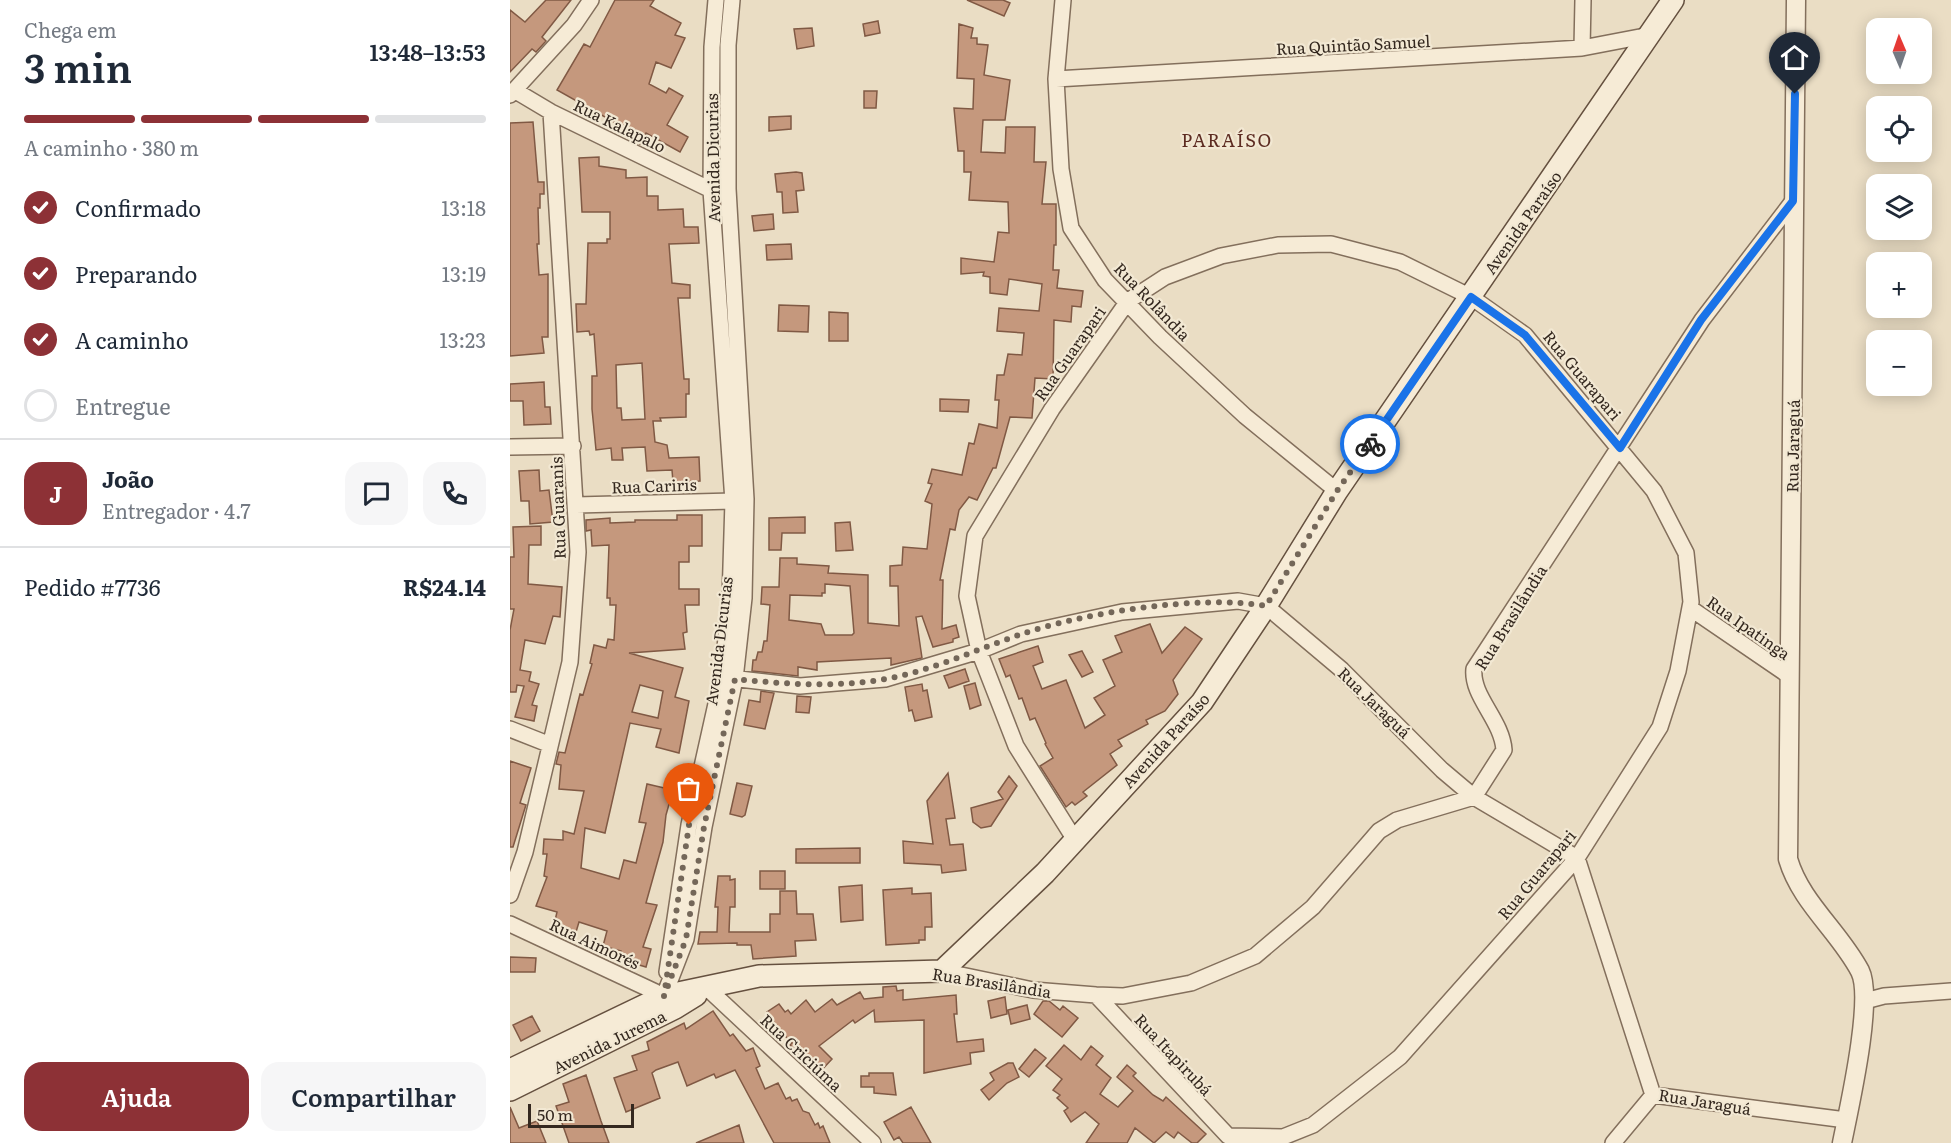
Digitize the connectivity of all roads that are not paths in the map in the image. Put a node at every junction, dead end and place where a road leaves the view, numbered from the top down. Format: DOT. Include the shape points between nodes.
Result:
graph roads {
  1 [pos="591,0"];
  2 [pos="716,0"];
  3 [pos="732,0"];
  4 [pos="1583,0"];
  5 [pos="1673,0"];
  6 [pos="1796,0"];
  7 [pos="1063,1"];
  8 [pos="1650,35"];
  9 [pos="1582,48"];
  10 [pos="1056,79"];
  11 [pos="512,92"];
  12 [pos="551,112"];
  13 [pos="711,190"];
  14 [pos="1793,201"];
  15 [pos="1471,297"];
  16 [pos="1128,301"];
  17 [pos="573,446"];
  18 [pos="510,447"];
  19 [pos="1620,448"];
  20 [pos="1337,491"];
  21 [pos="733,501"];
  22 [pos="576,506"];
  23 [pos="1266,606"];
  24 [pos="1690,608"];
  25 [pos="980,651"];
  26 [pos="1788,675"];
  27 [pos="728,678"];
  28 [pos="510,729"];
  29 [pos="548,744"];
  30 [pos="1474,797"];
  31 [pos="1075,840"];
  32 [pos="1577,858"];
  33 [pos="510,895"];
  34 [pos="510,924"];
  35 [pos="942,971"];
  36 [pos="707,988"];
  37 [pos="1951,991"];
  38 [pos="1096,995"];
  39 [pos="664,996"];
  40 [pos="1865,1001"];
  41 [pos="510,1070"];
  42 [pos="510,1090"];
  43 [pos="1653,1095"];
  44 [pos="1846,1120"];
  45 [pos="1228,1136"];
  46 [pos="873,1143"];
  47 [pos="1613,1143"];
  48 [pos="1842,1143"];
  1 -- 11 [label="street" via="574,26"];
  2 -- 13 [label="street, Avenida Dicurias"];
  3 -- 27 [label="street, Avenida Dicurias" via="728,45 728,189 746,500 744,598"];
  4 -- 9 [label="street"];
  5 -- 8 [label="main road, Avenida Paraíso"];
  6 -- 14 [label="street, Rua Jaraguá"];
  7 -- 10 [label="street, Rua Rolândia"];
  8 -- 9 [label="street, Rua Quintão Samuel"];
  8 -- 15 [label="main road, Avenida Paraíso"];
  9 -- 10 [label="street, Rua Quintão Samuel"];
  10 -- 16 [label="street, Rua Rolândia" via="1061,169 1071,228 1105,280"];
  11 -- 12 [label="street, Rua Kalapalo"];
  12 -- 13 [label="street, Rua Kalapalo"];
  12 -- 17 [label="street, Rua Guaranis"];
  13 -- 21 [label="street, Avenida Dicurias"];
  14 -- 19 [label="street, Rua Brasilândia" via="1701,320"];
  14 -- 26 [label="street, Rua Jaraguá"];
  15 -- 16 [label="street, Rua Guarapari" via="1400,262 1331,244 1278,245 1221,256 1165,277"];
  15 -- 19 [label="street, Rua Guarapari" via="1525,335"];
  15 -- 20 [label="main road, Avenida Paraíso"];
  16 -- 20 [label="street, Rua Rolândia" via="1160,337 1245,416"];
  16 -- 25 [label="street, Rua Guarapari" via="1052,409 975,536 967,596"];
  17 -- 18 [label="street"];
  17 -- 22 [label="street, Rua Guaranis"];
  19 -- 24 [label="street, Rua Guarapari" via="1654,491 1686,553"];
  19 -- 30 [label="street, Rua Brasilândia" via="1474,669 1477,689 1503,736 1504,750"];
  20 -- 23 [label="main road, Avenida Paraíso"];
  21 -- 22 [label="street, Rua Cariris"];
  21 -- 27 [label="street, Avenida Dicurias"];
  22 -- 29 [label="street, Rua Guaranis" via="578,552 570,662"];
  23 -- 25 [label="street" via="1238,601 1122,612 1021,634"];
  23 -- 30 [label="street, Rua Jaraguá" via="1342,670"];
  23 -- 31 [label="main road, Avenida Paraíso" via="1202,702"];
  24 -- 26 [label="street, Rua Ipatinga"];
  24 -- 32 [label="street, Rua Guarapari" via="1678,671 1660,727"];
  25 -- 27 [label="street" via="885,679 800,686"];
  25 -- 31 [label="street, Rua Guarapari" via="1016,746"];
  26 -- 40 [label="street, Rua Jaraguá" via="1788,859 1794,880 1860,972"];
  27 -- 39 [label="street, Avenida Dicurias" via="689,825"];
  28 -- 29 [label="street"];
  29 -- 33 [label="street, Rua Guaranis" via="525,852"];
  30 -- 32 [label="street, Rua Jaraguá"];
  30 -- 38 [label="street, Rua Brasilândia" via="1397,820 1379,831 1313,907 1255,956 1191,983 1123,996"];
  31 -- 35 [label="main road, Avenida Paraíso"];
  32 -- 43 [label="street, Rua Jaraguá"];
  32 -- 45 [label="street, Rua Guarapari" via="1400,1057 1313,1125 1283,1137"];
  34 -- 39 [label="street, Rua Aimorés"];
  35 -- 36 [label="main road, Rua Brasilândia" via="759,976"];
  35 -- 38 [label="street, Rua Brasilândia" via="1033,990"];
  36 -- 39 [label="main road, Avenida Jurema"];
  36 -- 42 [label="main road, Avenida Jurema" via="675,1008"];
  36 -- 46 [label="street, Rua Criciúma"];
  37 -- 40 [label="street"];
  38 -- 45 [label="street, Rua Itapirubá"];
  39 -- 41 [label="main road, Avenida Jurema"];
  40 -- 44 [label="street, Rua Jaraguá"];
  43 -- 44 [label="street, Rua Jaraguá"];
  43 -- 47 [label="street"];
  44 -- 48 [label="street, Rua Jaraguá"];
}
